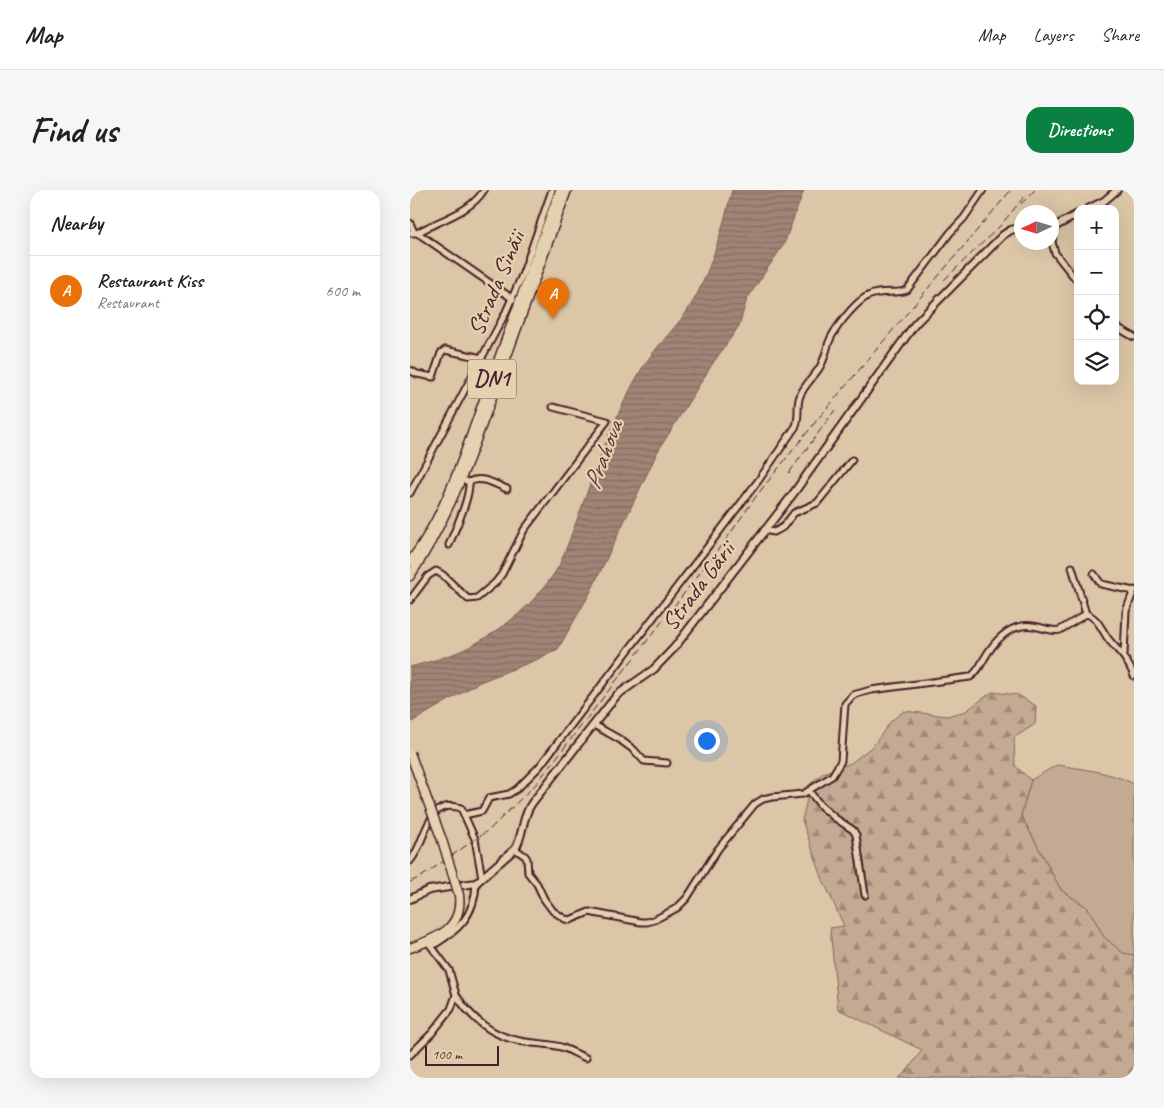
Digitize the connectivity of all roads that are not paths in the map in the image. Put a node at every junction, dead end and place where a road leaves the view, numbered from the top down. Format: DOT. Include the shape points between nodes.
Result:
graph roads {
  1 [pos="484,190"];
  2 [pos="552,190"];
  3 [pos="560,190"];
  4 [pos="566,190"];
  5 [pos="982,190"];
  6 [pos="1117,190"];
  7 [pos="1096,205"];
  8 [pos="1074,216"];
  9 [pos="410,223"];
  10 [pos="1059,225"];
  11 [pos="1014,230"];
  12 [pos="414,233"];
  13 [pos="1054,250"];
  14 [pos="1074,277"];
  15 [pos="513,299"];
  16 [pos="1119,328"];
  17 [pos="1134,337"];
  18 [pos="482,358"];
  19 [pos="410,370"];
  20 [pos="553,407"];
  21 [pos="852,460"];
  22 [pos="460,479"];
  23 [pos="469,482"];
  24 [pos="507,489"];
  25 [pos="410,493"];
  26 [pos="764,530"];
  27 [pos="449,545"];
  28 [pos="425,553"];
  29 [pos="410,562"];
  30 [pos="1072,567"];
  31 [pos="1094,574"];
  32 [pos="410,576"];
  33 [pos="410,584"];
  34 [pos="1134,591"];
  35 [pos="410,600"];
  36 [pos="1086,614"];
  37 [pos="1124,655"];
  38 [pos="1134,676"];
  39 [pos="594,725"];
  40 [pos="410,753"];
  41 [pos="667,763"];
  42 [pos="809,791"];
  43 [pos="464,815"];
  44 [pos="515,849"];
  45 [pos="410,861"];
  46 [pos="482,878"];
  47 [pos="476,883"];
  48 [pos="865,895"];
  49 [pos="410,899"];
  50 [pos="430,944"];
  51 [pos="410,948"];
  52 [pos="456,996"];
  53 [pos="410,1055"];
  54 [pos="586,1058"];
  1 -- 12 [label="street" via="469,206"];
  2 -- 15 [label="street, Strada Sinăii"];
  3 -- 29 [label="main road, DN1" via="444,504"];
  4 -- 22 [label="main road, DN1"];
  5 -- 43 [label="street" via="907,290 872,294 859,302 832,335 822,365 800,394 796,426 758,481 539,766 510,794 489,798 482,811"];
  6 -- 7 [label="street"];
  8 -- 10 [label="street"];
  9 -- 12 [label="street"];
  11 -- 26 [label="street, Strada Gării" via="990,248 915,324"];
  12 -- 15 [label="street"];
  13 -- 14 [label="street"];
  15 -- 18 [label="street, Strada Sinăii"];
  16 -- 17 [label="street"];
  18 -- 19 [label="street" via="445,350 432,377"];
  18 -- 25 [label="street, Strada Sinăii"];
  20 -- 35 [label="street" via="607,421 524,530 499,579 478,598 468,599 436,571 428,576"];
  21 -- 26 [label="street" via="817,504 794,513 783,527 774,532"];
  22 -- 23 [label="street"];
  22 -- 28 [label="main road, DN1"];
  23 -- 24 [label="street" via="482,480"];
  23 -- 27 [label="street"];
  26 -- 39 [label="street, Strada Gării" via="674,648 654,669 618,695"];
  28 -- 32 [label="main road, DN1"];
  28 -- 33 [label="main road"];
  30 -- 36 [label="street"];
  31 -- 34 [label="street" via="1101,584"];
  34 -- 37 [label="street" via="1126,611"];
  36 -- 37 [label="street" via="1096,619 1108,639"];
  36 -- 42 [label="street" via="1056,631 1030,625 1010,630 996,642 978,671 970,677 871,690 853,696 845,704 841,761 837,770"];
  37 -- 38 [label="street"];
  39 -- 41 [label="street" via="634,750 644,761"];
  39 -- 44 [label="street, Strada Gării" via="528,808"];
  40 -- 50 [label="main road, bridge" via="459,895 460,908 455,921"];
  42 -- 44 [label="street" via="763,799 755,804 718,849 687,898 664,916 648,922 589,912 570,920 560,917 548,905 528,873 525,856"];
  42 -- 48 [label="street" via="821,806 856,835"];
  43 -- 45 [label="street" via="456,806 438,811 431,818"];
  43 -- 46 [label="street" via="475,839"];
  44 -- 46 [label="street"];
  46 -- 47 [label="street"];
  47 -- 49 [label="street" via="429,890"];
  47 -- 50 [label="street" via="474,902 465,920 450,935"];
  50 -- 51 [label="main road"];
  50 -- 52 [label="street" via="449,970"];
  52 -- 53 [label="street" via="451,1009"];
  52 -- 54 [label="street" via="466,1010 500,1035 561,1047"];
}
